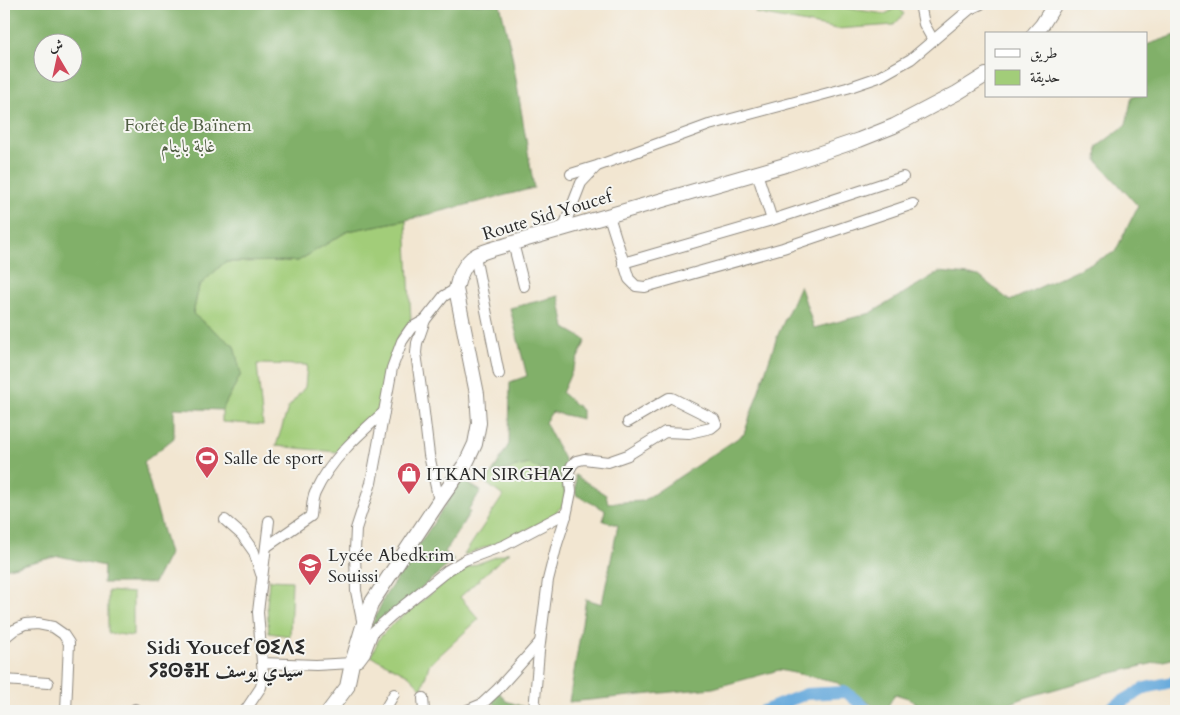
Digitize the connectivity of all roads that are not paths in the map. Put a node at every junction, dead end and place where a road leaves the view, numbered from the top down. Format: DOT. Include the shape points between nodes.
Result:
graph roads {
  1 [pos="920,4"];
  2 [pos="981,4"];
  3 [pos="1055,4"];
  4 [pos="1036,32"];
  5 [pos="934,40"];
  6 [pos="985,76"];
  7 [pos="597,166"];
  8 [pos="757,173"];
  9 [pos="571,174"];
  10 [pos="903,177"];
  11 [pos="913,204"];
  12 [pos="609,216"];
  13 [pos="772,220"];
  14 [pos="563,229"];
  15 [pos="513,244"];
  16 [pos="474,256"];
  17 [pos="623,263"];
  18 [pos="524,286"];
  19 [pos="456,290"];
  20 [pos="424,320"];
  21 [pos="499,374"];
  22 [pos="384,412"];
  23 [pos="628,422"];
  24 [pos="439,501"];
  25 [pos="566,516"];
  26 [pos="225,520"];
  27 [pos="269,521"];
  28 [pos="266,548"];
  29 [pos="262,580"];
  30 [pos="363,626"];
  31 [pos="4,638"];
  32 [pos="540,642"];
  33 [pos="262,663"];
  34 [pos="352,663"];
  35 [pos="4,680"];
  36 [pos="48,683"];
  37 [pos="394,694"];
  38 [pos="423,698"];
  39 [pos="66,711"];
  40 [pos="133,711"];
  41 [pos="139,711"];
  42 [pos="245,711"];
  43 [pos="329,711"];
  44 [pos="384,711"];
  45 [pos="424,711"];
  46 [pos="465,711"];
  47 [pos="534,711"];
  1 -- 5 [label="street" via="924,24"];
  2 -- 5 [label="street" via="970,9"];
  3 -- 4 [label="main road"];
  5 -- 7 [label="street" via="911,59 879,77 709,125"];
  6 -- 8 [label="main road, Route Sid Youcef" via="894,126"];
  7 -- 9 [label="street"];
  7 -- 14 [label="street" via="581,183"];
  8 -- 12 [label="main road, Route Sid Youcef"];
  8 -- 13 [label="street"];
  10 -- 13 [label="street"];
  11 -- 17 [label="street" via="783,248 645,286 636,286 629,279"];
  12 -- 14 [label="main road, Route Sid Youcef"];
  12 -- 17 [label="street"];
  13 -- 17 [label="street"];
  14 -- 15 [label="main road, Route Sid Youcef"];
  15 -- 16 [label="main road, Route Sid Youcef"];
  15 -- 18 [label="street"];
  16 -- 19 [label="main road, Route Sid Youcef" via="464,269"];
  16 -- 21 [label="street"];
  19 -- 20 [label="street" via="444,296"];
  19 -- 24 [label="main road" via="477,394 479,423 475,444 466,463"];
  20 -- 22 [label="street" via="411,328 402,340 392,368"];
  20 -- 24 [label="street" via="416,353 429,455"];
  22 -- 28 [label="street" via="332,464 314,494 311,516"];
  22 -- 30 [label="street" via="371,483 356,529 356,591"];
  23 -- 25 [label="street" via="672,398 714,419 716,424 688,433 665,432 628,455 608,462 576,461 569,472 571,492"];
  24 -- 30 [label="main road" via="372,602"];
  25 -- 32 [label="street" via="548,580"];
  25 -- 34 [label="street" via="448,570 373,632 365,653"];
  26 -- 29 [label="street" via="242,535 254,552"];
  27 -- 28 [label="street"];
  28 -- 29 [label="street"];
  29 -- 33 [label="street" via="258,612"];
  30 -- 34 [label="main road"];
  31 -- 39 [label="street" via="25,625 38,624 63,634 69,643"];
  32 -- 46 [label="street" via="482,704"];
  32 -- 47 [label="street"];
  33 -- 34 [label="street"];
  33 -- 42 [label="street" via="261,687"];
  34 -- 43 [label="main road" via="346,688"];
  35 -- 36 [label="street"];
  37 -- 44 [label="street"];
  38 -- 45 [label="street"];
  40 -- 41 [label="street"];
}
